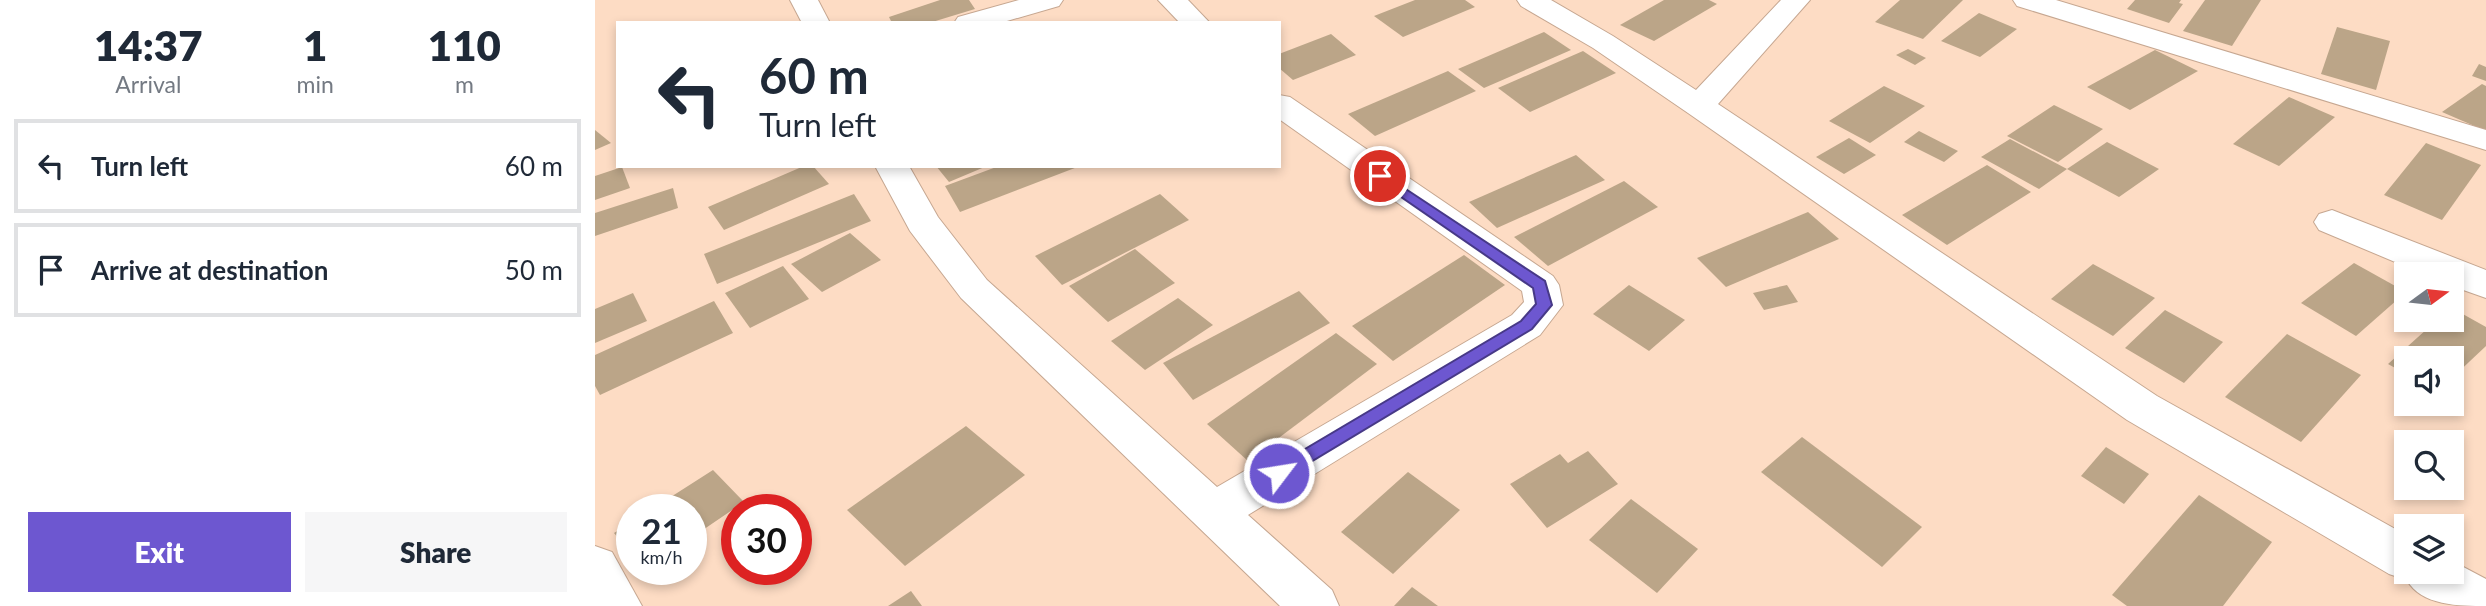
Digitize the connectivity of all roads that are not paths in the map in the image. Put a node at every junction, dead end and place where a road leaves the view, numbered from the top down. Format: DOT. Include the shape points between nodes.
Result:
graph roads {
  1 [pos="804,0"];
  2 [pos="1049,0"];
  3 [pos="1173,0"];
  4 [pos="1531,0"];
  5 [pos="1796,0"];
  6 [pos="2027,0"];
  7 [pos="815,21"];
  8 [pos="975,21"];
  9 [pos="1194,21"];
  10 [pos="1281,105"];
  11 [pos="1699,106"];
  12 [pos="2486,140"];
  13 [pos="893,168"];
  14 [pos="2332,222"];
  15 [pos="2486,285"];
  16 [pos="1212,513"];
  17 [pos="2394,552"];
  18 [pos="595,567"];
  19 [pos="2449,584"];
  20 [pos="2486,605"];
  21 [pos="617,606"];
  22 [pos="1314,606"];
  1 -- 7 [label="street"];
  2 -- 8 [label="street"];
  3 -- 9 [label="street"];
  4 -- 11 [label="street"];
  5 -- 11 [label="street"];
  6 -- 12 [label="street"];
  10 -- 16 [label="street" via="1540,285 1544,305 1526,325"];
  11 -- 17 [label="street" via="2142,408"];
  13 -- 16 [label="street" via="923,223 974,289"];
  14 -- 15 [label="street"];
  16 -- 22 [label="street"];
  18 -- 21 [label="street"];
  19 -- 20 [label="street"];
}
